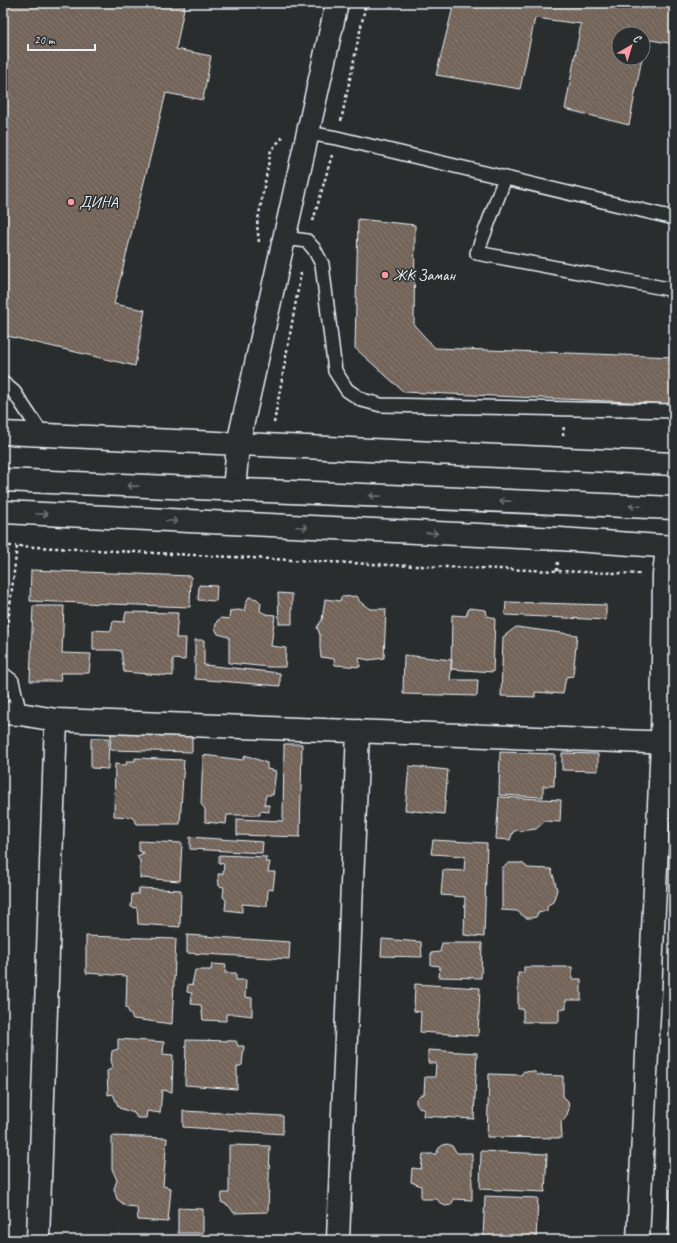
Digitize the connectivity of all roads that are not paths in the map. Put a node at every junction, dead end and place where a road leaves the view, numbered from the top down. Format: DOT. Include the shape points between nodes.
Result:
graph roads {
  1 [pos="337,3"];
  2 [pos="308,133"];
  3 [pos="505,178"];
  4 [pos="674,218"];
  5 [pos="285,238"];
  6 [pos="674,290"];
  7 [pos="3,383"];
  8 [pos="674,412"];
  9 [pos="3,433"];
  10 [pos="42,434"];
  11 [pos="238,444"];
  12 [pos="674,464"];
  13 [pos="3,480"];
  14 [pos="234,490"];
  15 [pos="674,508"];
  16 [pos="3,512"];
  17 [pos="671,547"];
  18 [pos="3,674"];
  19 [pos="12,713"];
  20 [pos="56,720"];
  21 [pos="358,730"];
  22 [pos="668,743"];
  23 [pos="38,1240"];
  24 [pos="338,1240"];
  25 [pos="638,1240"];
  1 -- 2 [label="street"];
  2 -- 3 [label="lane"];
  2 -- 5 [label="street"];
  3 -- 4 [label="lane"];
  3 -- 6 [label="lane" via="477,253"];
  5 -- 8 [label="lane" via="307,240 322,264 335,371 347,390 362,400 381,405"];
  5 -- 11 [label="street"];
  7 -- 10 [label="lane" via="14,392"];
  9 -- 10 [label="street"];
  10 -- 11 [label="street"];
  11 -- 12 [label="street"];
  11 -- 14 [label="street"];
  14 -- 13 [label="street, one-way"];
  15 -- 14 [label="street, one-way"];
  16 -- 17 [label="street, one-way" via="560,539"];
  17 -- 22 [label="street" via="664,575"];
  18 -- 19 [label="lane" via="12,681"];
  19 -- 20 [label="street"];
  20 -- 21 [label="street"];
  20 -- 23 [label="street"];
  21 -- 22 [label="street"];
  21 -- 24 [label="street"];
  22 -- 25 [label="street"];
}
